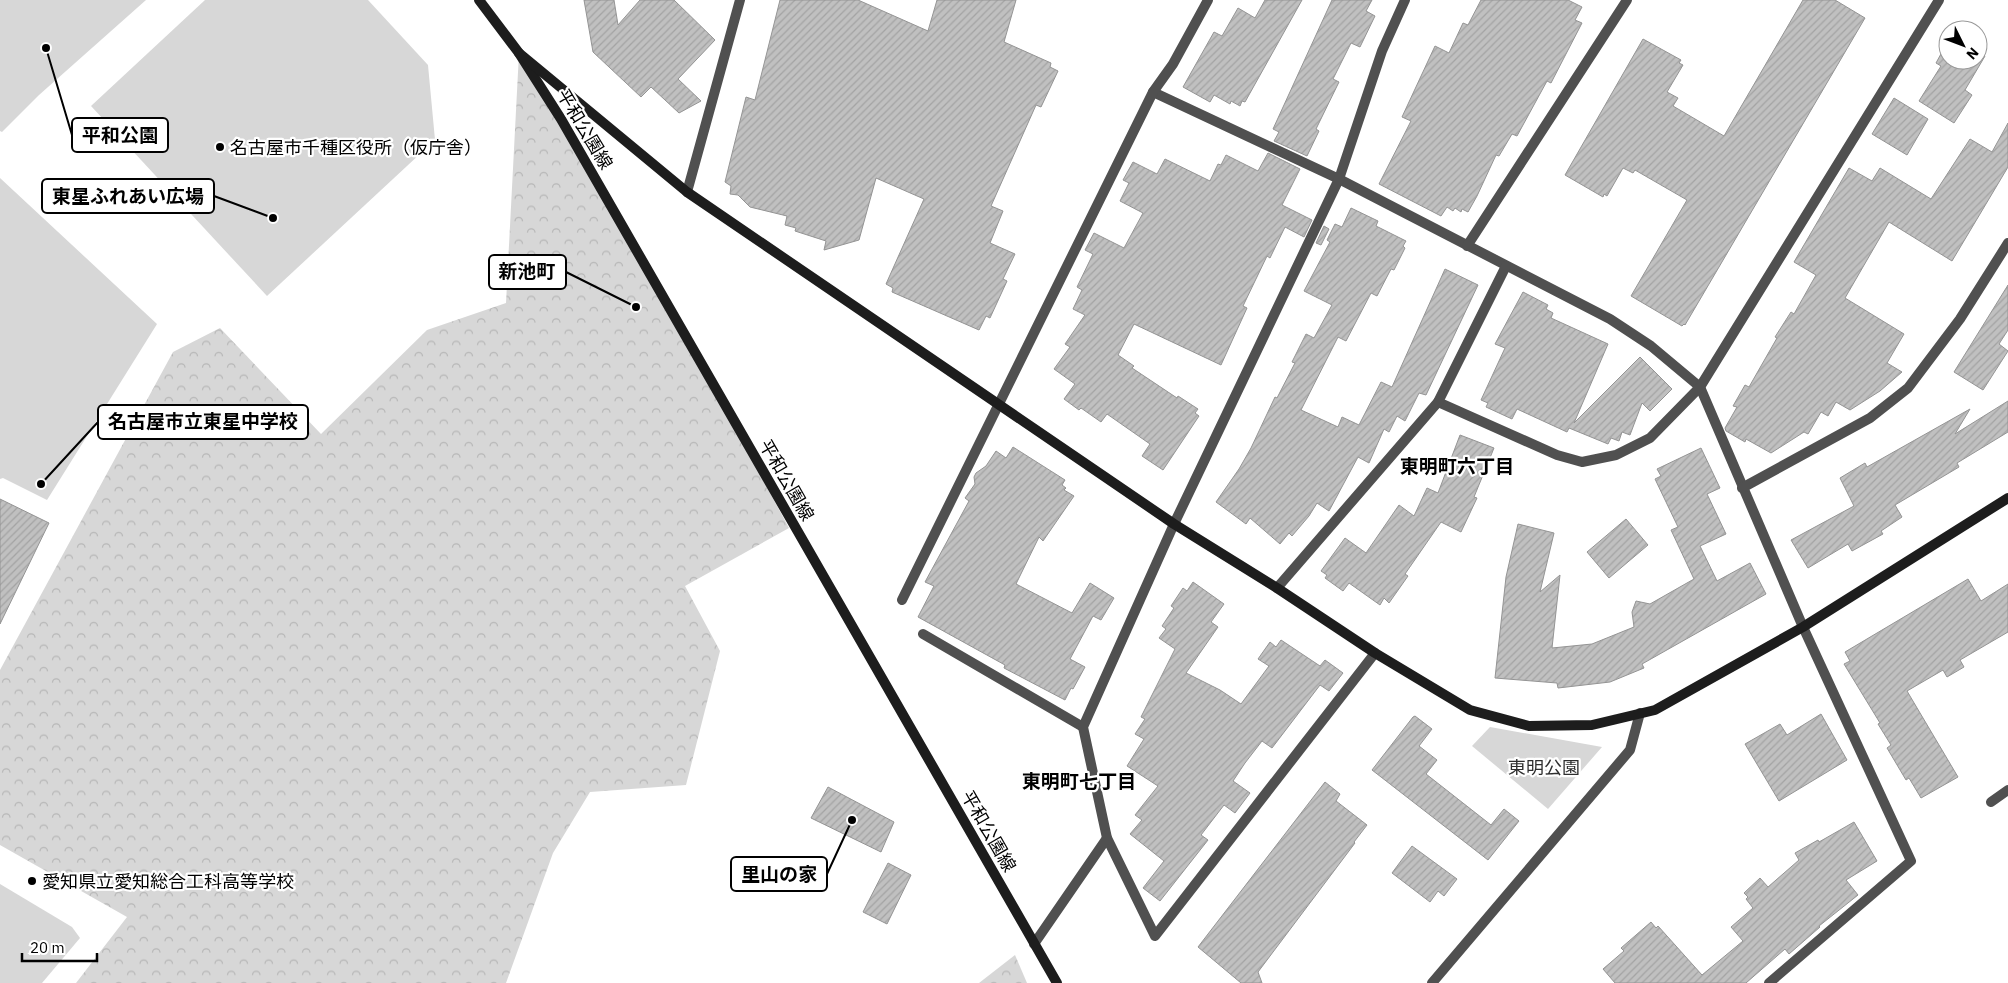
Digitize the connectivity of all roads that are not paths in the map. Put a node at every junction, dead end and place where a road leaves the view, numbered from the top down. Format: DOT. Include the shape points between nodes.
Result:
graph roads {
  1 [pos="479,0"];
  2 [pos="740,0"];
  3 [pos="1208,0"];
  4 [pos="1405,0"];
  5 [pos="1627,0"];
  6 [pos="1939,0"];
  7 [pos="519,53"];
  8 [pos="1153,92"];
  9 [pos="1339,179"];
  10 [pos="687,192"];
  11 [pos="2008,243"];
  12 [pos="1467,246"];
  13 [pos="1506,266"];
  14 [pos="1700,388"];
  15 [pos="1438,402"];
  16 [pos="999,404"];
  17 [pos="1742,488"];
  18 [pos="2008,498"];
  19 [pos="1174,524"];
  20 [pos="1277,588"];
  21 [pos="902,600"];
  22 [pos="1803,627"];
  23 [pos="923,634"];
  24 [pos="1375,653"];
  25 [pos="1640,714"];
  26 [pos="1083,727"];
  27 [pos="2008,790"];
  28 [pos="1990,802"];
  29 [pos="1107,838"];
  30 [pos="1034,944"];
  31 [pos="1057,983"];
  32 [pos="1432,983"];
  33 [pos="1769,983"];
  1 -- 7 [label="street, 平和公園線"];
  2 -- 10 [label="street"];
  3 -- 8 [label="street" via="1174,64"];
  4 -- 9 [label="street" via="1382,51"];
  5 -- 12 [label="street"];
  6 -- 14 [label="street"];
  7 -- 10 [label="street"];
  7 -- 30 [label="street, 平和公園線" via="561,119"];
  8 -- 9 [label="street"];
  8 -- 16 [label="street"];
  9 -- 12 [label="street"];
  9 -- 19 [label="street"];
  10 -- 16 [label="street"];
  11 -- 17 [label="street" via="1960,319 1908,388 1870,418"];
  12 -- 13 [label="street"];
  13 -- 14 [label="street" via="1610,319 1651,346"];
  13 -- 15 [label="street"];
  14 -- 15 [label="street" via="1650,438 1616,455 1582,462 1557,455"];
  14 -- 17 [label="street"];
  15 -- 20 [label="street"];
  16 -- 19 [label="street"];
  16 -- 21 [label="street"];
  17 -- 22 [label="street"];
  18 -- 22 [label="street"];
  19 -- 20 [label="street"];
  19 -- 26 [label="street"];
  20 -- 24 [label="street"];
  22 -- 25 [label="street" via="1655,710"];
  22 -- 33 [label="street" via="1911,861"];
  23 -- 26 [label="street"];
  24 -- 25 [label="street" via="1470,710 1529,726 1592,725"];
  24 -- 29 [label="street" via="1154,936"];
  25 -- 32 [label="street" via="1630,750"];
  26 -- 29 [label="street"];
  27 -- 28 [label="street"];
  29 -- 30 [label="street"];
  30 -- 31 [label="street, 平和公園線"];
}
